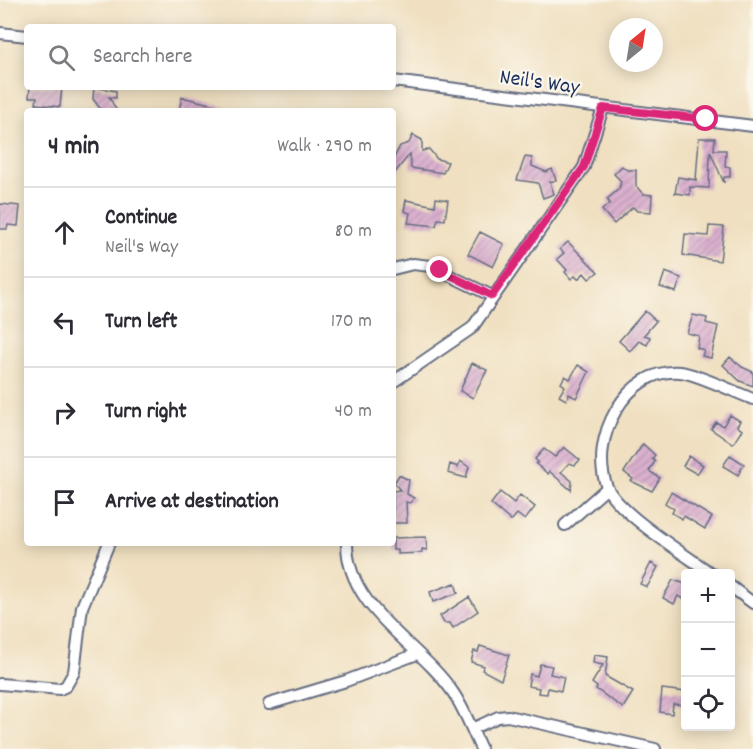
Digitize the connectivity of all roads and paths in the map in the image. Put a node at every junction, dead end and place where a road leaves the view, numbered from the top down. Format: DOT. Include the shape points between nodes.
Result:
graph roads {
  1 [pos="0,33"];
  2 [pos="24,36"];
  3 [pos="396,81"];
  4 [pos="603,108"];
  5 [pos="753,126"];
  6 [pos="396,268"];
  7 [pos="492,296"];
  8 [pos="396,380"];
  9 [pos="753,399"];
  10 [pos="607,488"];
  11 [pos="565,525"];
  12 [pos="108,546"];
  13 [pos="347,546"];
  14 [pos="706,569"];
  15 [pos="735,590"];
  16 [pos="753,603"];
  17 [pos="417,654"];
  18 [pos="0,684"];
  19 [pos="269,704"];
  20 [pos="472,729"];
  21 [pos="481,749"];
  22 [pos="655,749"];
  1 -- 2 [label="street"];
  3 -- 4 [label="street, Neil's Way"];
  4 -- 5 [label="street, Neil's Way"];
  4 -- 7 [label="street" via="584,167"];
  6 -- 7 [label="street" via="413,264 430,266"];
  7 -- 8 [label="street" via="472,328"];
  9 -- 10 [label="street" via="681,372 655,374 639,381 607,424 601,457"];
  10 -- 11 [label="street"];
  10 -- 14 [label="street" via="637,520"];
  12 -- 18 [label="street" via="82,607 74,672 66,686 60,689"];
  13 -- 17 [label="street" via="353,579 367,602"];
  15 -- 16 [label="street"];
  17 -- 19 [label="street"];
  17 -- 20 [label="street" via="451,691"];
  20 -- 21 [label="street"];
  20 -- 22 [label="street" via="508,716"];
}
